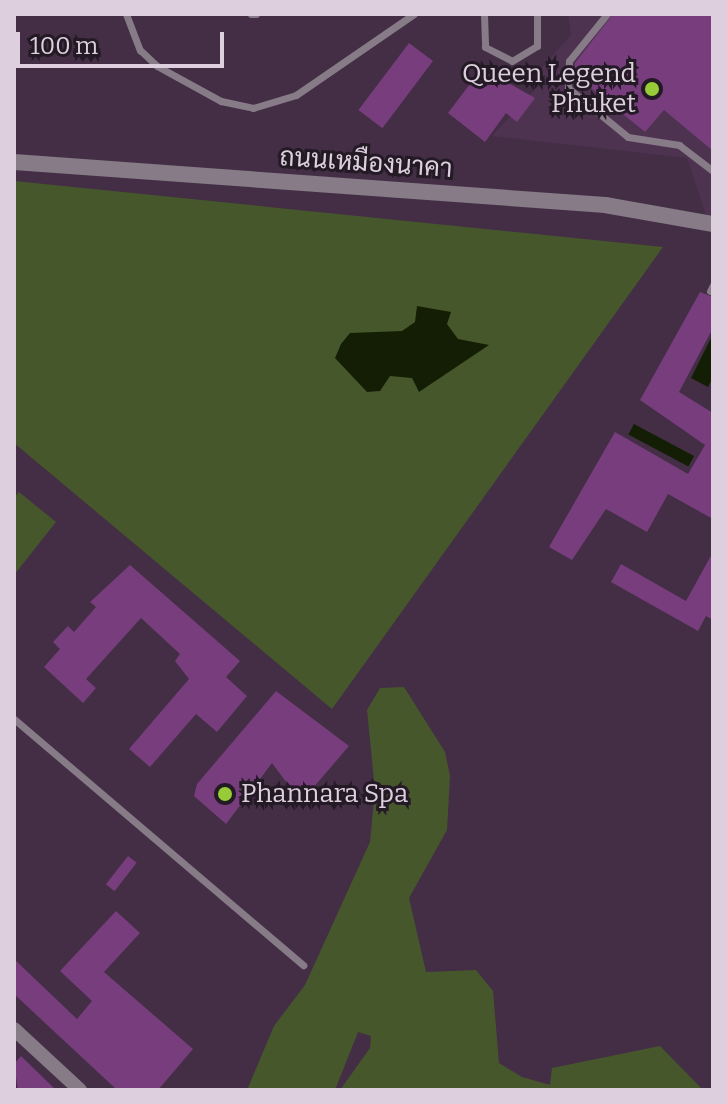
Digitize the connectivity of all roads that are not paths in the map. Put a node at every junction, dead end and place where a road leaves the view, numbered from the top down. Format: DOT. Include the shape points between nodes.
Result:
graph roads {
  1 [pos="126,14"];
  2 [pos="414,14"];
  3 [pos="484,14"];
  4 [pos="537,14"];
  5 [pos="607,14"];
  6 [pos="14,162"];
  7 [pos="713,171"];
  8 [pos="713,224"];
  9 [pos="14,719"];
  10 [pos="303,965"];
  11 [pos="14,1029"];
  12 [pos="80,1090"];
  1 -- 2 [label="lane" via="140,50 157,66 221,101 253,108 296,95"];
  3 -- 4 [label="lane" via="485,47 512,61 537,46"];
  5 -- 7 [label="lane" via="569,61 568,88 628,137 679,145"];
  6 -- 8 [label="street, ถนนเหมืองนาคา" via="605,205"];
  9 -- 10 [label="lane"];
  11 -- 12 [label="street"];
}
